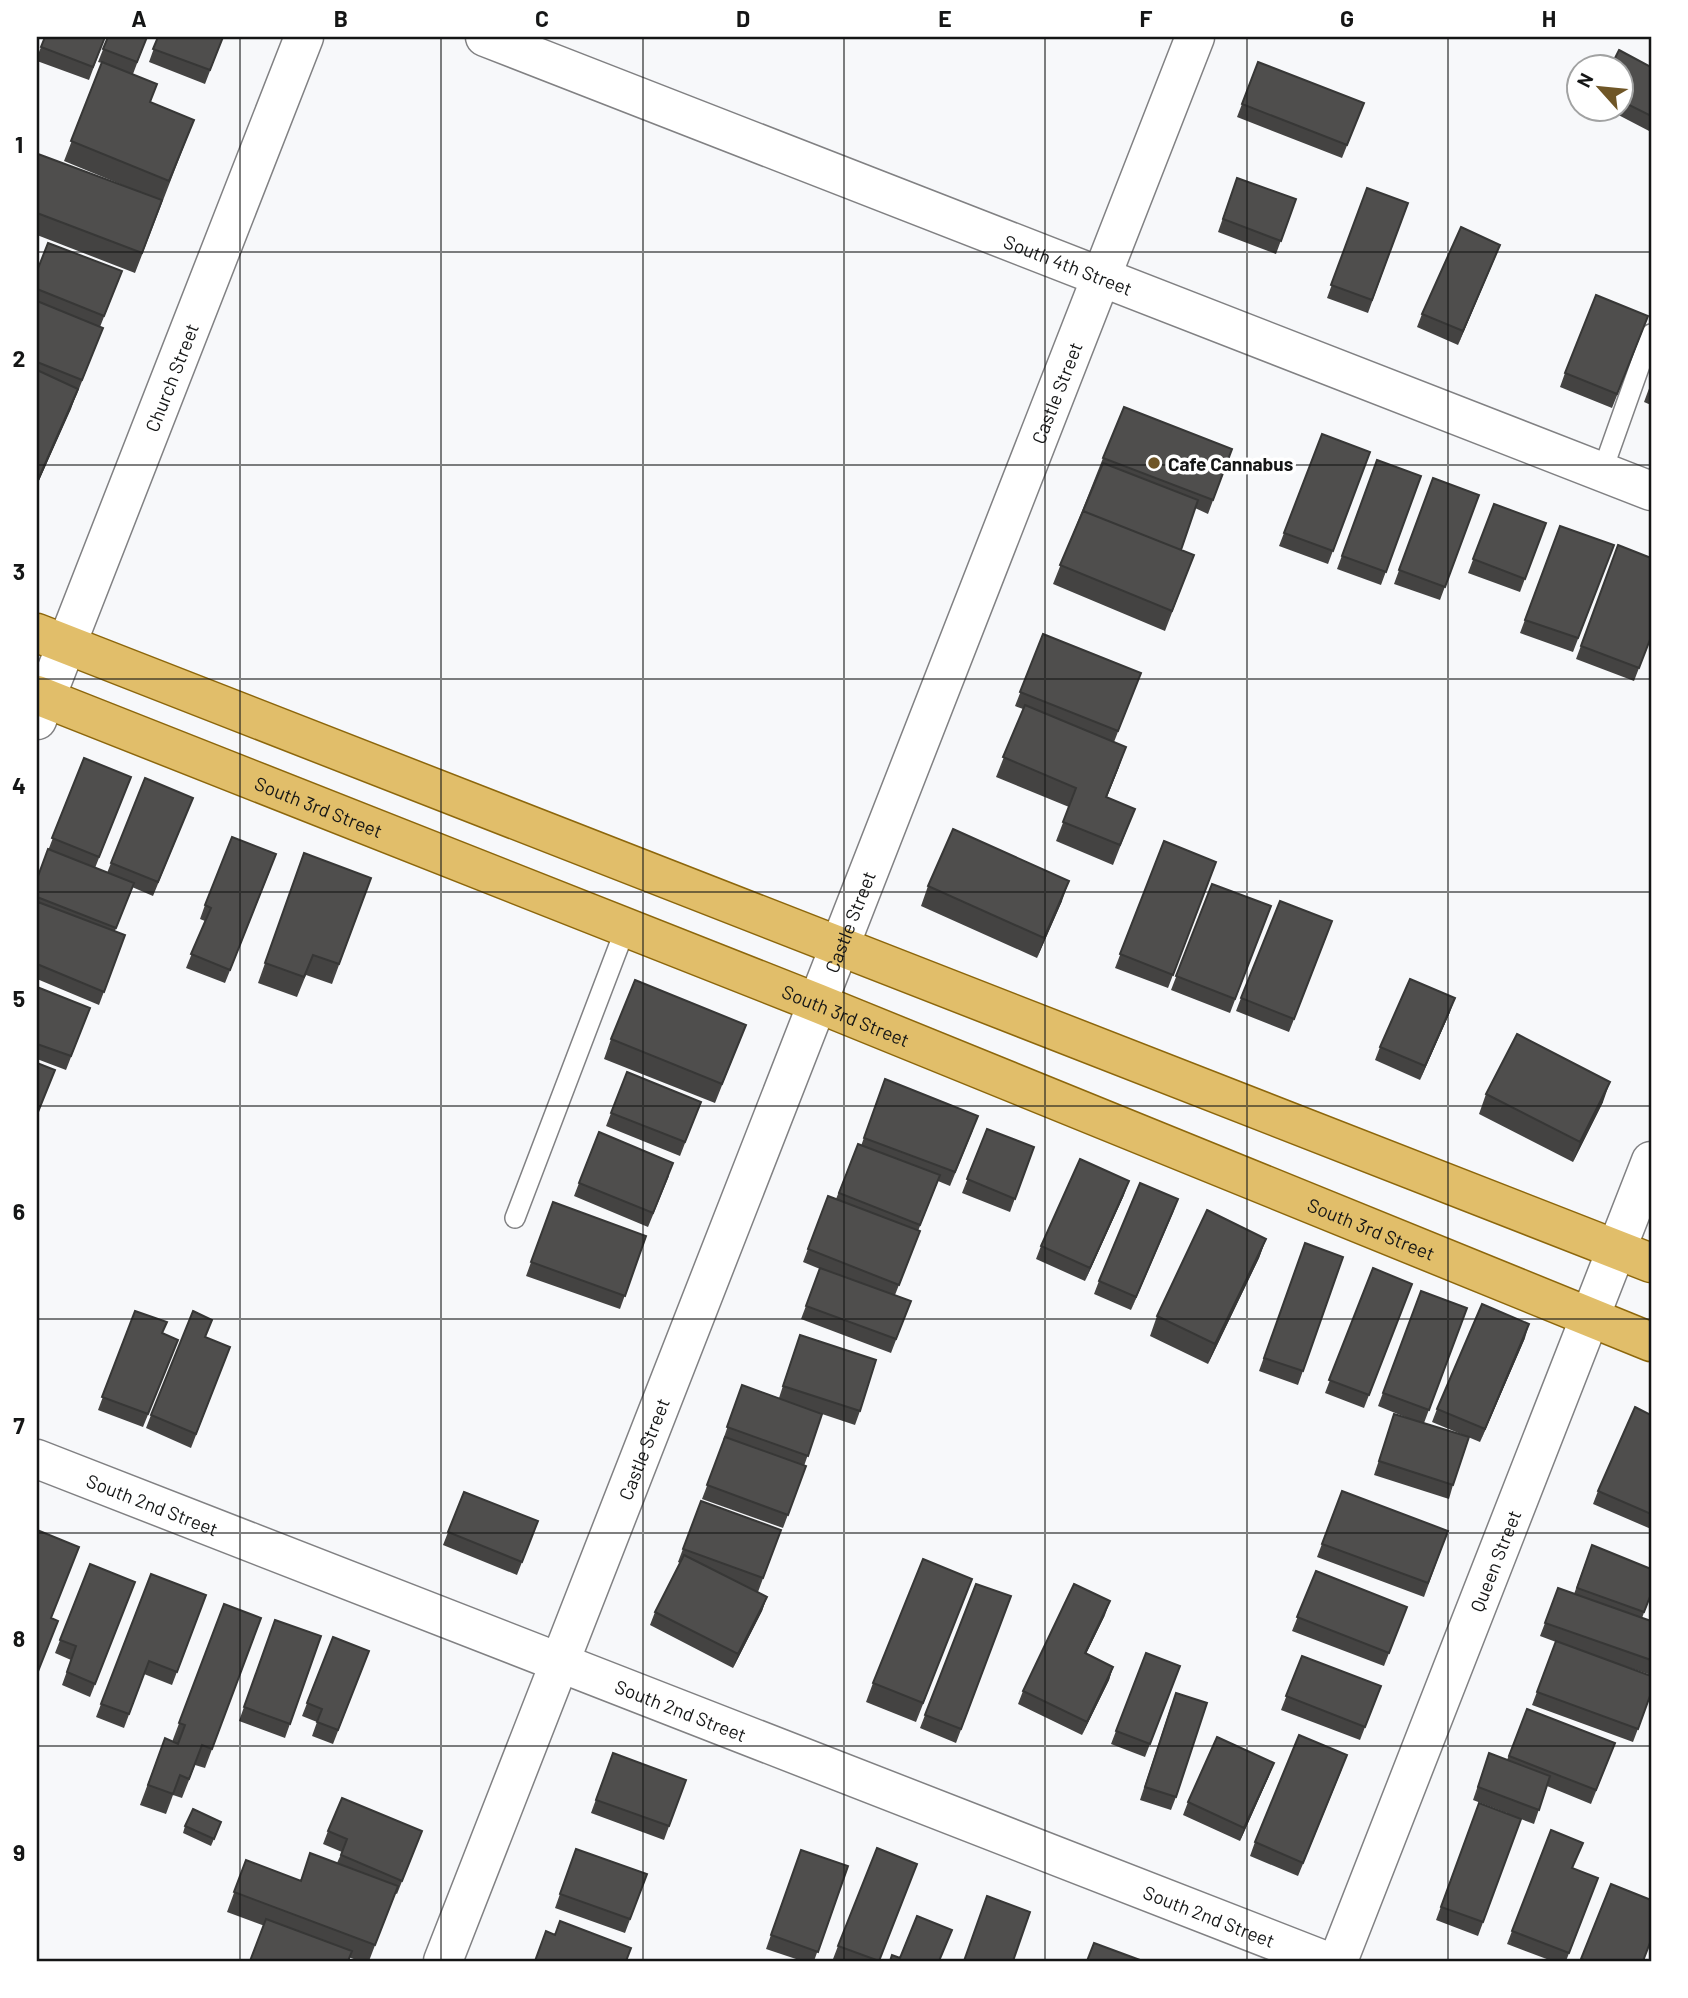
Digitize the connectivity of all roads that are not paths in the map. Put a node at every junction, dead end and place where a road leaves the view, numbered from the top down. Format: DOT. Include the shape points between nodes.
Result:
graph roads {
  1 [pos="304,37"];
  2 [pos="485,37"];
  3 [pos="1195,37"];
  4 [pos="1101,277"];
  5 [pos="1651,334"];
  6 [pos="1602,472"];
  7 [pos="1651,491"];
  8 [pos="52,638"];
  9 [pos="40,705"];
  10 [pos="626,927"];
  11 [pos="840,944"];
  12 [pos="817,1003"];
  13 [pos="1651,1161"];
  14 [pos="515,1218"];
  15 [pos="1616,1250"];
  16 [pos="1651,1263"];
  17 [pos="1589,1319"];
  18 [pos="1651,1342"];
  19 [pos="37,1459"];
  20 [pos="559,1663"];
  21 [pos="443,1961"];
  22 [pos="1326,1961"];
  23 [pos="1338,1961"];
  1 -- 8 [label="street, Church Street"];
  2 -- 4 [label="street, South 4th Street"];
  3 -- 4 [label="street, Castle Street"];
  4 -- 6 [label="street, South 4th Street"];
  4 -- 11 [label="street, Castle Street"];
  5 -- 6 [label="lane"];
  6 -- 7 [label="street, South 4th Street"];
  8 -- 9 [label="street, Church Street"];
  8 -- 11 [label="main road"];
  9 -- 10 [label="main road, South 3rd Street"];
  10 -- 12 [label="main road, South 3rd Street"];
  10 -- 14 [label="lane"];
  11 -- 12 [label="street, Castle Street"];
  11 -- 15 [label="main road"];
  12 -- 17 [label="main road, South 3rd Street"];
  12 -- 20 [label="street, Castle Street"];
  13 -- 15 [label="street, Queen Street"];
  15 -- 16 [label="main road"];
  15 -- 17 [label="street, Queen Street"];
  17 -- 18 [label="main road, South 3rd Street"];
  17 -- 23 [label="street, Queen Street"];
  19 -- 20 [label="street, South 2nd Street"];
  20 -- 21 [label="street, Castle Street"];
  20 -- 22 [label="street, South 2nd Street"];
}
